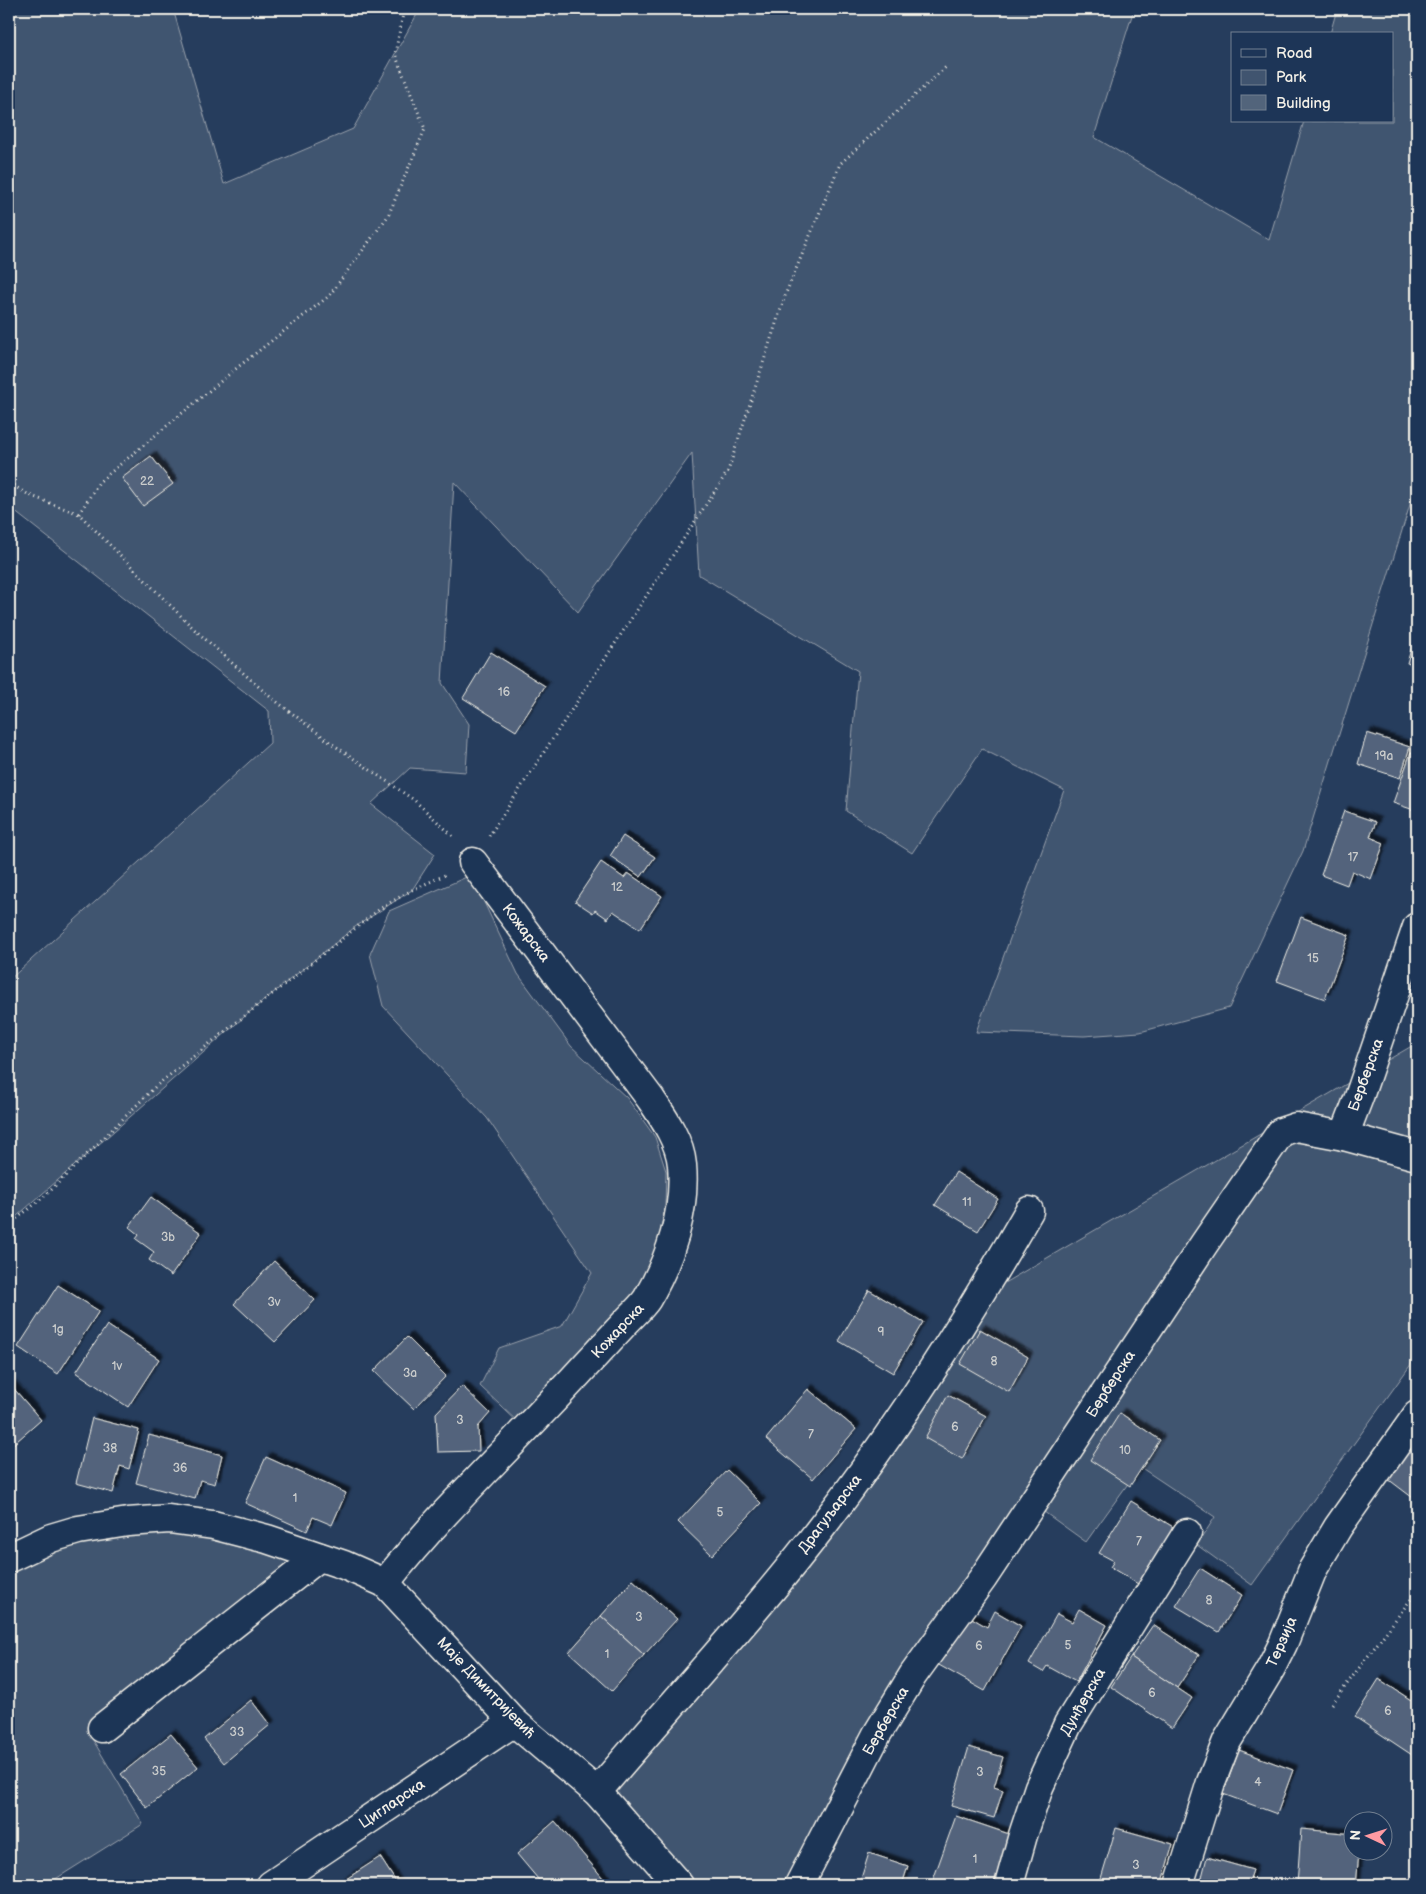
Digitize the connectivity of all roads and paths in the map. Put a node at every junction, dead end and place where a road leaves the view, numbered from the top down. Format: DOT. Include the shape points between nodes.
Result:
graph roads {
  1 [pos="404,9"];
  2 [pos="947,66"];
  3 [pos="9,483"];
  4 [pos="79,514"];
  5 [pos="473,862"];
  6 [pos="1417,927"];
  7 [pos="1344,1136"];
  8 [pos="1417,1156"];
  9 [pos="1029,1212"];
  10 [pos="9,1225"];
  11 [pos="1417,1415"];
  12 [pos="1187,1532"];
  13 [pos="319,1557"];
  14 [pos="9,1558"];
  15 [pos="385,1583"];
  16 [pos="1417,1591"];
  17 [pos="1332,1704"];
  18 [pos="514,1722"];
  19 [pos="102,1728"];
  20 [pos="597,1792"];
  21 [pos="668,1882"];
  22 [pos="270,1885"];
  23 [pos="799,1885"];
  24 [pos="1009,1885"];
  25 [pos="1179,1885"];
  1 -- 4 [label="path" via="395,54 425,129 388,216 329,296 99,482"];
  2 -- 5 [label="path" via="840,164 786,293 728,471"];
  3 -- 4 [label="path" via="29,495"];
  4 -- 5 [label="path" via="194,629 268,696 414,800 451,832"];
  5 -- 10 [label="path" via="412,890 356,927 156,1086 46,1195"];
  5 -- 15 [label="street, Кожарска" via="671,1130 682,1164 681,1200 675,1233 661,1274 645,1301 458,1498"];
  6 -- 7 [label="street, Берберска"];
  7 -- 8 [label="street"];
  7 -- 23 [label="street, Берберска" via="1296,1126 1281,1132 983,1578 913,1675 877,1734"];
  9 -- 20 [label="street, Драгуљарска" via="940,1359 824,1524"];
  11 -- 25 [label="street, Терзија" via="1338,1527 1313,1569 1271,1668 1227,1741"];
  12 -- 24 [label="street, Дунђерска" via="1068,1724 1039,1787"];
  13 -- 14 [label="street, Маје Димитријевић" via="258,1536 169,1518 78,1530"];
  13 -- 15 [label="street, Маје Димитријевић"];
  13 -- 19 [label="street"];
  15 -- 18 [label="street, Маје Димитријевић"];
  16 -- 17 [label="path"];
  18 -- 20 [label="street, Маје Димитријевић"];
  18 -- 22 [label="street, Цигларска"];
  20 -- 21 [label="street, Маје Димитријевић"];
}
